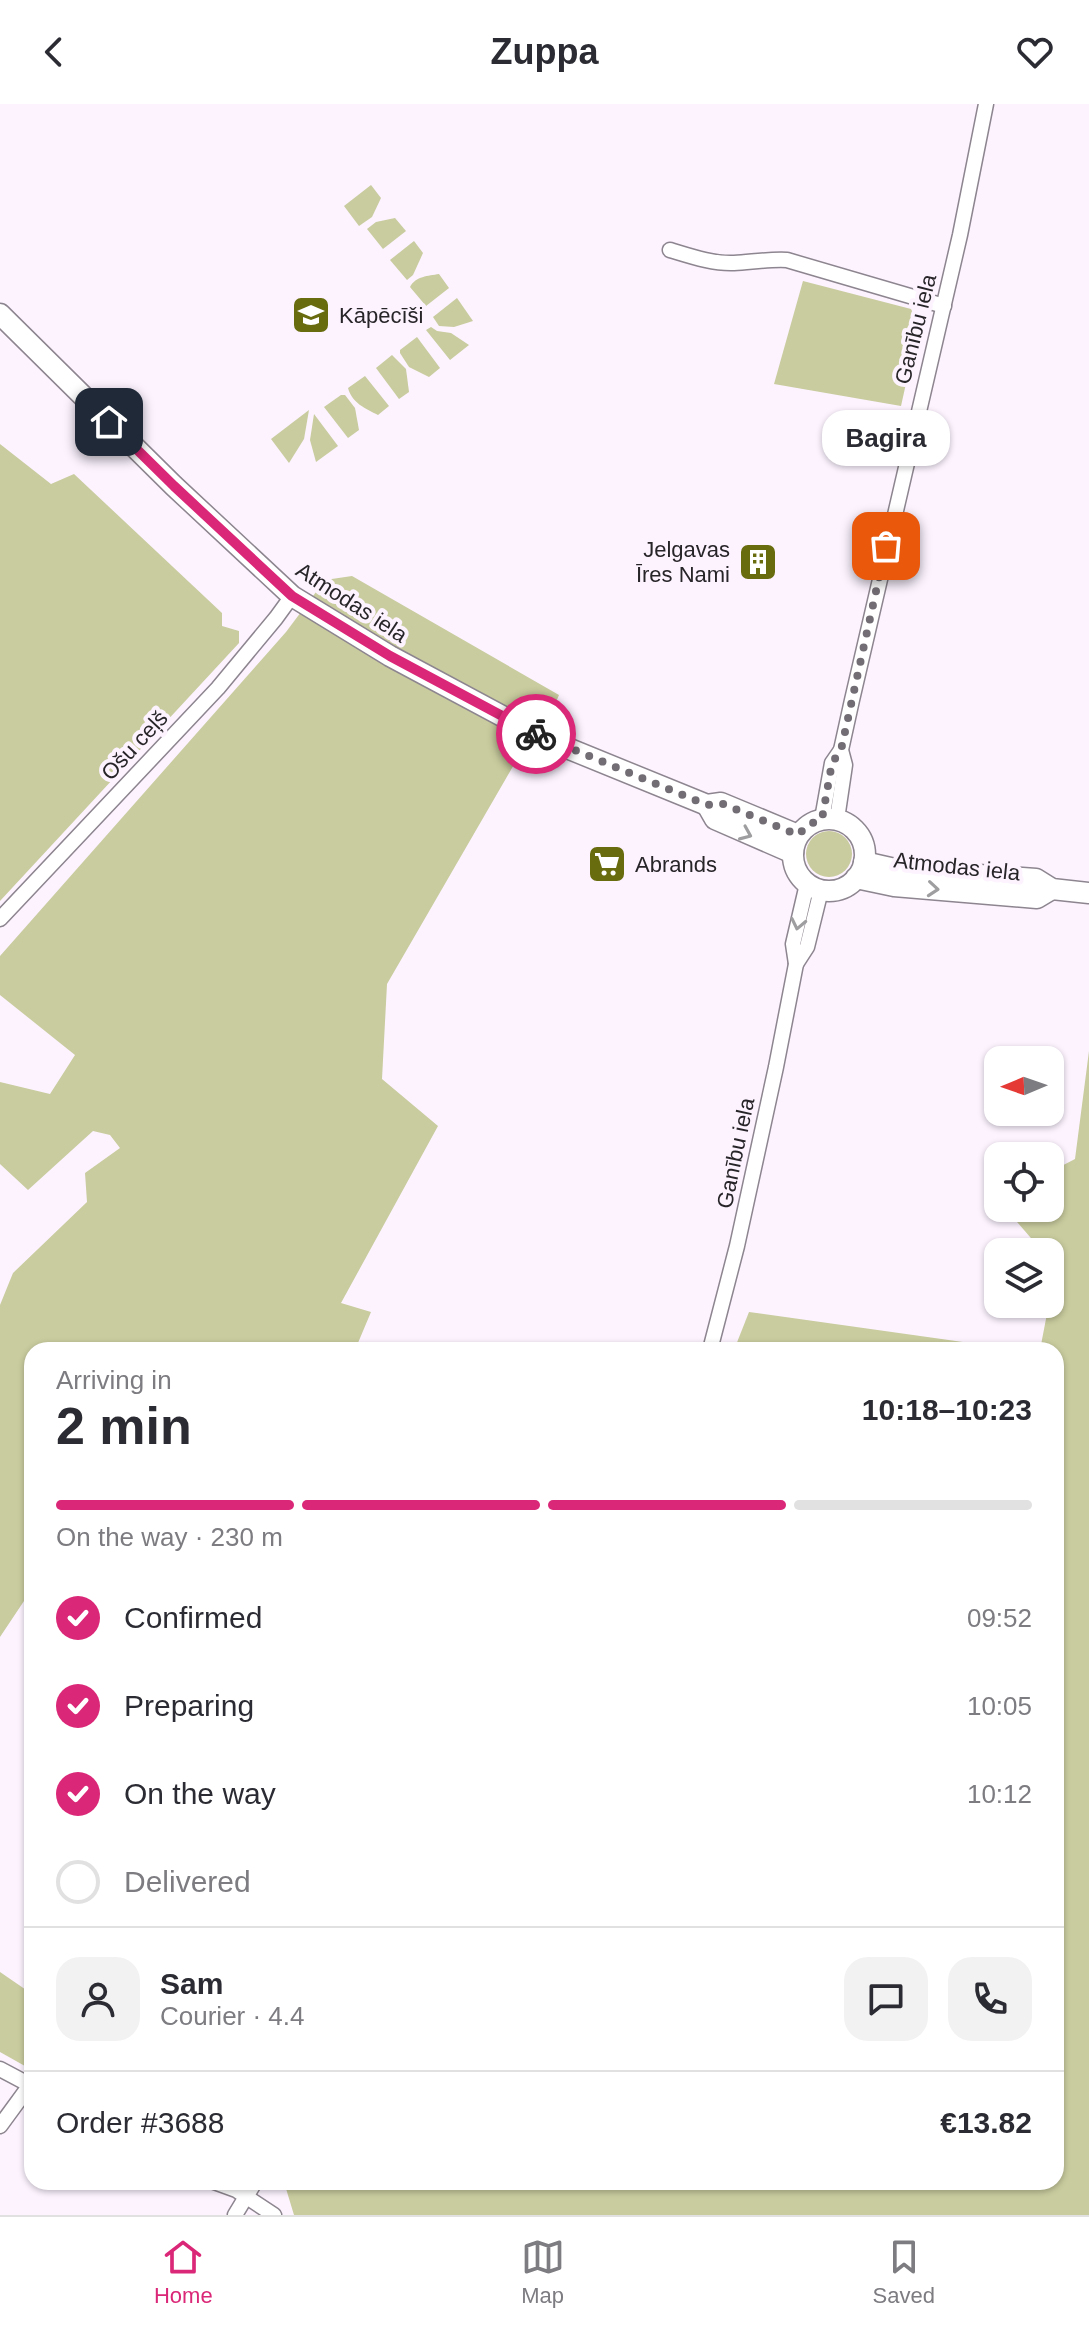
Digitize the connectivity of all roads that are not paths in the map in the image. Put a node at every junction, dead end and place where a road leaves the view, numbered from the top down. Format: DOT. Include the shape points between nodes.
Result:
graph roads {
  1 [pos="986,104"];
  2 [pos="670,250"];
  3 [pos="944,306"];
  4 [pos="0,314"];
  5 [pos="292,596"];
  6 [pos="829,819"];
  7 [pos="795,844"];
  8 [pos="860,870"];
  9 [pos="814,887"];
  10 [pos="1089,893"];
  11 [pos="0,919"];
  12 [pos="712,1342"];
  13 [pos="0,2069"];
  14 [pos="24,2081"];
  15 [pos="24,2094"];
  16 [pos="0,2126"];
  17 [pos="236,2190"];
  18 [pos="250,2190"];
  19 [pos="245,2197"];
  20 [pos="235,2215"];
  21 [pos="274,2215"];
  1 -- 3 [label="street, Ganību iela"];
  2 -- 3 [label="street" via="731,263 787,260"];
  3 -- 6 [label="street, Ganību iela" via="889,532 841,750 845,765"];
  4 -- 5 [label="main road, Atmodas iela"];
  5 -- 7 [label="main road, Atmodas iela" via="390,656 545,739 707,805 715,819"];
  5 -- 11 [label="street, Ošu ceļš" via="218,688"];
  6 -- 7 [label="main road" via="808,825"];
  6 -- 8 [label="main road" via="847,823 862,840"];
  7 -- 9 [label="main road" via="796,870"];
  8 -- 9 [label="main road" via="840,889"];
  8 -- 10 [label="main road, Atmodas iela" via="894,886 1037,898 1052,889"];
  9 -- 12 [label="street, Ganību iela" via="793,944 796,964"];
  13 -- 14 [label="street"];
  15 -- 16 [label="street"];
  17 -- 19 [label="street"];
  18 -- 19 [label="street"];
  19 -- 20 [label="street"];
  19 -- 21 [label="street"];
}
